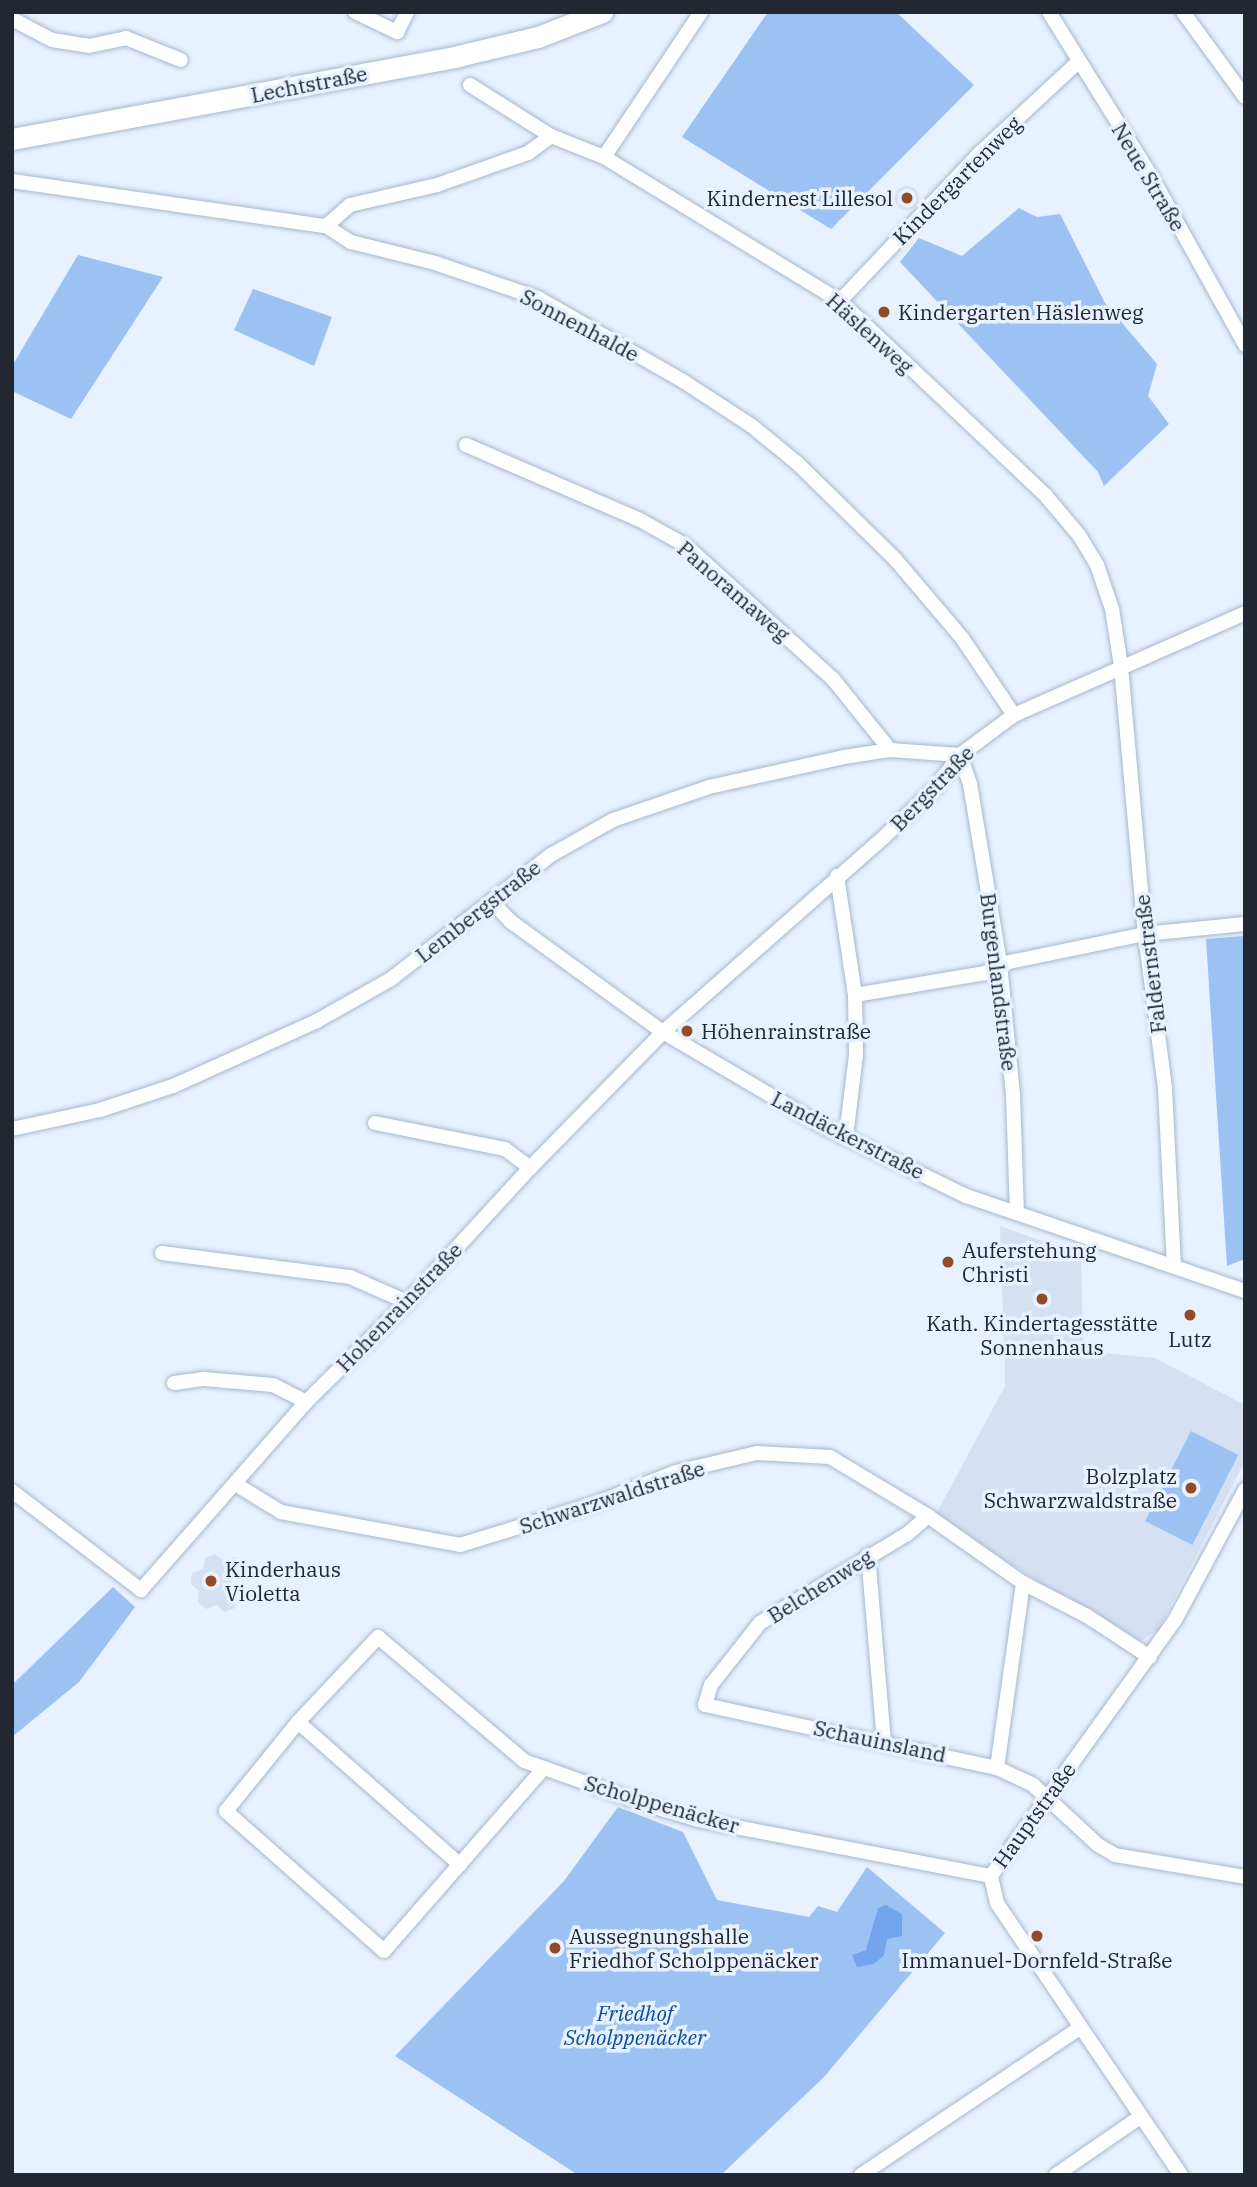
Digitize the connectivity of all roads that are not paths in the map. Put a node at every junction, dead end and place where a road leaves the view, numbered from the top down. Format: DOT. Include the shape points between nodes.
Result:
graph roads {
  1 [pos="355,12"];
  2 [pos="407,12"];
  3 [pos="602,12"];
  4 [pos="701,12"];
  5 [pos="1049,12"];
  6 [pos="1184,12"];
  7 [pos="12,19"];
  8 [pos="181,60"];
  9 [pos="1078,62"];
  10 [pos="470,85"];
  11 [pos="1245,97"];
  12 [pos="551,136"];
  13 [pos="12,139"];
  14 [pos="604,157"];
  15 [pos="12,181"];
  16 [pos="326,226"];
  17 [pos="840,301"];
  18 [pos="1245,345"];
  19 [pos="466,445"];
  20 [pos="1245,613"];
  21 [pos="1121,666"];
  22 [pos="1014,715"];
  23 [pos="890,750"];
  24 [pos="960,755"];
  25 [pos="837,876"];
  26 [pos="491,901"];
  27 [pos="1245,924"];
  28 [pos="1146,934"];
  29 [pos="1000,964"];
  30 [pos="855,995"];
  31 [pos="663,1032"];
  32 [pos="375,1124"];
  33 [pos="12,1129"];
  34 [pos="846,1137"];
  35 [pos="530,1168"];
  36 [pos="1017,1213"];
  37 [pos="162,1253"];
  38 [pos="1174,1264"];
  39 [pos="1245,1291"];
  40 [pos="407,1302"];
  41 [pos="174,1383"];
  42 [pos="306,1402"];
  43 [pos="237,1485"];
  44 [pos="12,1491"];
  45 [pos="1243,1499"];
  46 [pos="928,1516"];
  47 [pos="868,1555"];
  48 [pos="1023,1583"];
  49 [pos="1150,1657"];
  50 [pos="705,1704"];
  51 [pos="298,1722"];
  52 [pos="884,1742"];
  53 [pos="544,1768"];
  54 [pos="997,1768"];
  55 [pos="1047,1797"];
  56 [pos="460,1865"];
  57 [pos="990,1876"];
  58 [pos="1245,1877"];
  59 [pos="1080,2028"];
  60 [pos="1140,2116"];
  61 [pos="861,2175"];
  62 [pos="1056,2175"];
  63 [pos="1181,2175"];
  1 -- 2 [label="street" via="397,32"];
  3 -- 13 [label="street, Lechtstraße" via="538,37 458,56"];
  4 -- 14 [label="street"];
  5 -- 9 [label="street, Neue Straße"];
  6 -- 11 [label="street"];
  7 -- 8 [label="street" via="52,40 89,46 126,38"];
  9 -- 17 [label="street, Kindergartenweg" via="980,153"];
  9 -- 18 [label="street, Neue Straße" via="1150,174"];
  10 -- 12 [label="street, Häslenweg"];
  12 -- 14 [label="street, Häslenweg"];
  12 -- 16 [label="street" via="527,153 437,185 350,205"];
  14 -- 17 [label="street, Häslenweg"];
  15 -- 16 [label="street, Sonnenhalde"];
  16 -- 22 [label="street, Sonnenhalde" via="351,242 435,263 538,298 752,426 797,463 895,559 962,638"];
  17 -- 21 [label="street, Häslenweg" via="1046,496 1079,534 1097,565 1112,609"];
  19 -- 23 [label="street, Panoramaweg" via="628,515 685,545 833,679"];
  20 -- 21 [label="street, Bergstraße"];
  21 -- 22 [label="street, Bergstraße"];
  21 -- 28 [label="street, Faldernstraße"];
  22 -- 24 [label="street, Bergstraße"];
  23 -- 24 [label="street, Lembergstraße"];
  23 -- 26 [label="street, Lembergstraße" via="709,787 613,820 551,855"];
  24 -- 25 [label="street, Bergstraße" via="936,787"];
  24 -- 29 [label="street, Burgenlandstraße" via="970,784"];
  25 -- 30 [label="street"];
  25 -- 31 [label="street, Bergstraße"];
  26 -- 31 [label="street, Landäckerstraße" via="510,921"];
  26 -- 33 [label="street, Lembergstraße" via="391,979 317,1021 173,1086 100,1110"];
  27 -- 28 [label="street"];
  28 -- 29 [label="street"];
  28 -- 38 [label="street, Faldernstraße" via="1165,1089"];
  29 -- 30 [label="street" via="985,973"];
  29 -- 36 [label="street, Burgenlandstraße" via="1013,1094"];
  30 -- 34 [label="street" via="856,1055"];
  31 -- 34 [label="street, Landäckerstraße"];
  31 -- 35 [label="street, Hohenrainstraße"];
  32 -- 35 [label="street" via="505,1149"];
  34 -- 36 [label="street, Landäckerstraße" via="967,1196"];
  35 -- 40 [label="street, Hohenrainstraße"];
  36 -- 38 [label="street, Landäckerstraße"];
  37 -- 40 [label="street" via="350,1277"];
  38 -- 39 [label="street, Landäckerstraße"];
  40 -- 42 [label="street, Hohenrainstraße"];
  41 -- 42 [label="street" via="204,1378 273,1385"];
  42 -- 43 [label="street, Hohenrainstraße"];
  43 -- 44 [label="street, Hohenrainstraße" via="141,1590"];
  43 -- 46 [label="street, Schwarzwaldstraße" via="281,1512 460,1545 594,1504 676,1472 769,1454 830,1457"];
  45 -- 49 [label="street, Hauptstraße"];
  46 -- 47 [label="street, Belchenweg"];
  46 -- 48 [label="street, Schwarzwaldstraße"];
  47 -- 50 [label="street, Belchenweg" via="760,1623 711,1685"];
  47 -- 52 [label="street"];
  48 -- 49 [label="street, Schwarzwaldstraße" via="1087,1616"];
  48 -- 54 [label="street"];
  49 -- 55 [label="street, Hauptstraße"];
  50 -- 52 [label="street, Schauinsland"];
  51 -- 53 [label="street, Scholppenäcker" via="378,1637 524,1761"];
  51 -- 56 [label="street"];
  51 -- 56 [label="street" via="226,1811 384,1951"];
  52 -- 54 [label="street, Schauinsland"];
  53 -- 56 [label="street"];
  53 -- 57 [label="street, Scholppenäcker" via="699,1820"];
  54 -- 55 [label="street, Schauinsland"];
  55 -- 57 [label="street, Hauptstraße"];
  55 -- 58 [label="street, Schauinsland" via="1115,1856"];
  57 -- 59 [label="street, Hauptstraße" via="997,1903"];
  59 -- 60 [label="street, Hauptstraße"];
  59 -- 61 [label="street"];
  60 -- 62 [label="street"];
  60 -- 63 [label="street, Hauptstraße"];
}
